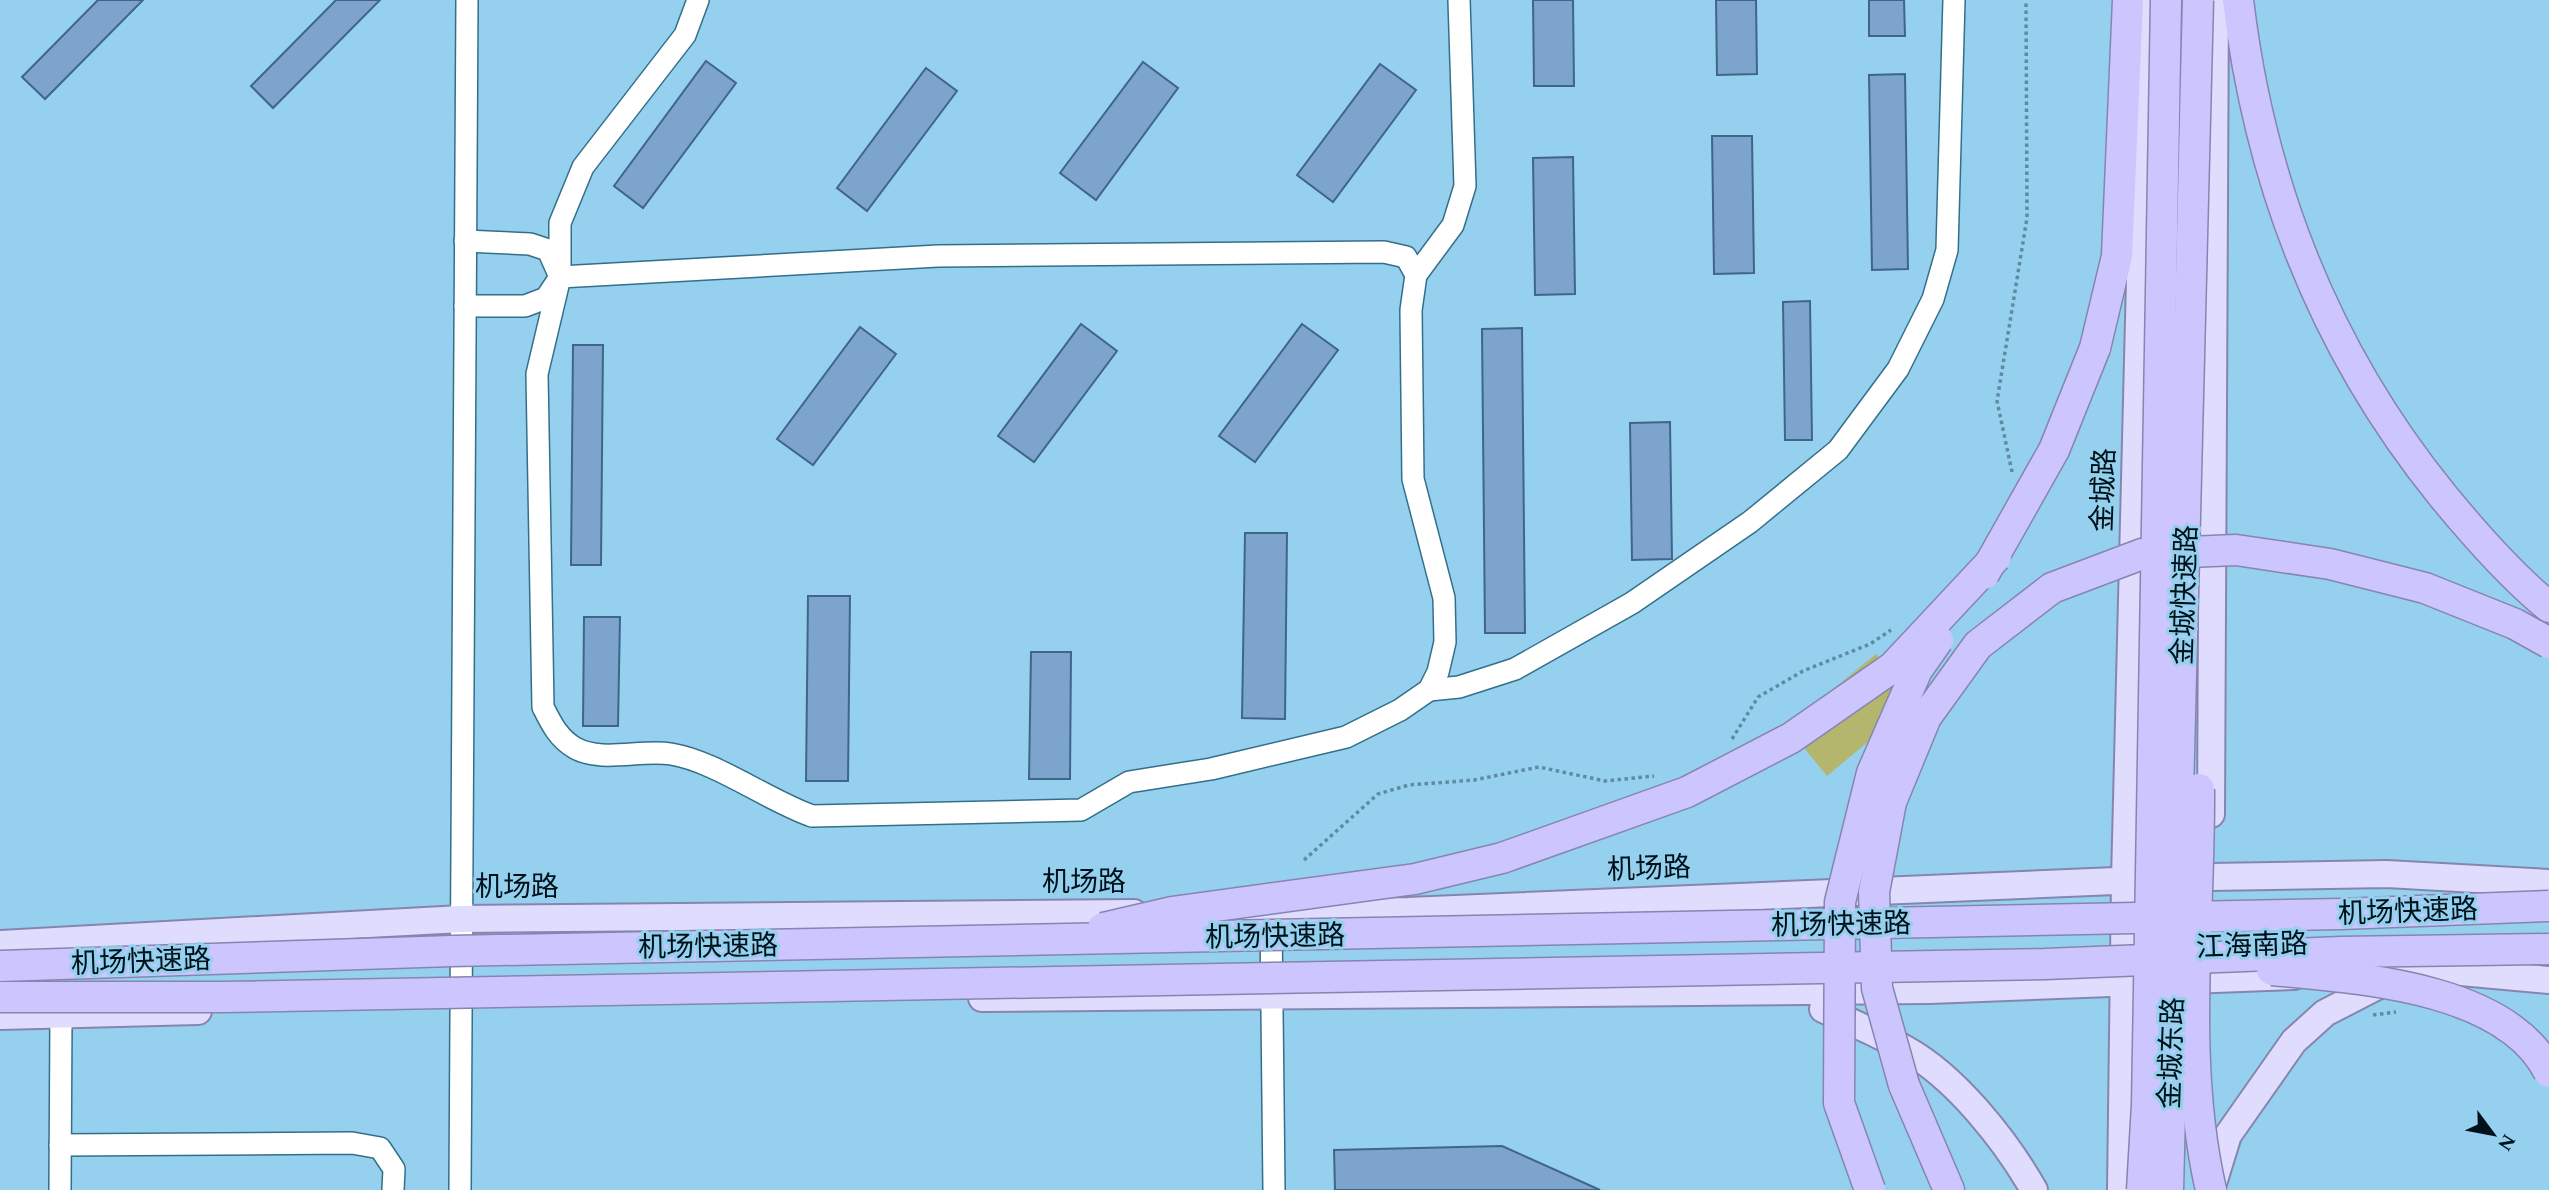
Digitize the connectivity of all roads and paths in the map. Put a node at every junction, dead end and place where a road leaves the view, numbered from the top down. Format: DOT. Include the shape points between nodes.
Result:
graph roads {
  1 [pos="467,0"];
  2 [pos="698,0"];
  3 [pos="1459,0"];
  4 [pos="1954,0"];
  5 [pos="2026,0"];
  6 [pos="2128,0"];
  7 [pos="2147,0"];
  8 [pos="2166,0"];
  9 [pos="2198,0"];
  10 [pos="2215,0"];
  11 [pos="2238,0"];
  12 [pos="465,241"];
  13 [pos="1416,275"];
  14 [pos="560,276"];
  15 [pos="2193,281"];
  16 [pos="465,306"];
  17 [pos="2015,483"];
  18 [pos="1996,557"];
  19 [pos="2549,607"];
  20 [pos="1900,624"];
  21 [pos="2549,643"];
  22 [pos="1429,690"];
  23 [pos="1727,747"];
  24 [pos="1665,774"];
  25 [pos="1304,860"];
  26 [pos="2210,877"];
  27 [pos="2125,880"];
  28 [pos="2549,883"];
  29 [pos="2549,906"];
  30 [pos="1272,912"];
  31 [pos="461,919"];
  32 [pos="1038,942"];
  33 [pos="0,944"];
  34 [pos="2549,949"];
  35 [pos="2045,964"];
  36 [pos="0,966"];
  37 [pos="2411,972"];
  38 [pos="2206,979"];
  39 [pos="2549,980"];
  40 [pos="2124,982"];
  41 [pos="1772,993"];
  42 [pos="1271,995"];
  43 [pos="0,997"];
  44 [pos="460,1004"];
  45 [pos="61,1015"];
  46 [pos="0,1016"];
  47 [pos="2549,1072"];
  48 [pos="60,1145"];
  49 [pos="60,1190"];
  50 [pos="393,1190"];
  51 [pos="460,1190"];
  52 [pos="1274,1190"];
  53 [pos="1870,1190"];
  54 [pos="1949,1190"];
  55 [pos="2034,1190"];
  56 [pos="2121,1190"];
  57 [pos="2142,1190"];
  58 [pos="2168,1190"];
  59 [pos="2200,1190"];
  60 [pos="2211,1190"];
  1 -- 12 [label="street"];
  2 -- 14 [label="street" via="685,35 583,167 560,223"];
  3 -- 13 [label="street" via="1465,186 1453,225"];
  4 -- 22 [label="street" via="1948,250 1933,299 1898,369 1838,450 1750,522 1632,603 1515,669 1460,687"];
  5 -- 17 [label="path" via="2027,218 1997,401"];
  6 -- 18 [label="highway, bridge" via="2114,269 2095,348 2054,450"];
  7 -- 27 [label="main road, 金城路"];
  8 -- 57 [label="highway, 金城快速路, bridge" via="2148,1091"];
  9 -- 15 [label="highway, 金城快速路, bridge"];
  10 -- 26 [label="main road"];
  11 -- 19 [label="highway" via="2267,163 2309,279 2351,366 2403,448 2465,524"];
  12 -- 14 [label="street" via="530,244 548,250"];
  12 -- 16 [label="street"];
  13 -- 14 [label="street" via="1406,257 1370,253 938,256"];
  13 -- 22 [label="street" via="1411,310 1413,479 1444,609 1445,642"];
  14 -- 16 [label="street" via="545,298 525,306"];
  14 -- 22 [label="street" via="537,374 543,707 553,729 576,748 594,753 668,753 692,759 812,816 1080,810 1129,782 1210,769 1346,737"];
  15 -- 58 [label="highway, 金城快速路, bridge"];
  15 -- 60 [label="highway, bridge" via="2199,827 2195,1042 2200,1140"];
  16 -- 31 [label="street"];
  18 -- 32 [label="highway, bridge" via="1893,667 1791,738 1687,792 1503,858 1415,879 1172,912"];
  18 -- 53 [label="highway, bridge" via="1917,670 1872,773 1840,902 1839,1103"];
  20 -- 23 [label="path" via="1870,644 1803,671 1758,697"];
  21 -- 54 [label="highway, bridge" via="2515,624 2425,588 2330,564 2236,550 2142,554 2052,588 1978,646 1926,717 1891,802 1874,892 1877,988 1904,1085"];
  24 -- 25 [label="path" via="1605,781 1539,767 1474,780 1409,785 1378,794"];
  26 -- 27 [label="main road, 机场路"];
  26 -- 28 [label="main road" via="2387,874"];
  26 -- 38 [label="main road, 金城东路"];
  27 -- 30 [label="main road, 机场路" via="1408,911"];
  27 -- 40 [label="main road, 金城路"];
  29 -- 32 [label="highway, 机场快速路, bridge" via="2341,915"];
  30 -- 31 [label="main road, 机场路"];
  30 -- 42 [label="street"];
  31 -- 33 [label="main road, 机场路"];
  31 -- 44 [label="street"];
  32 -- 36 [label="highway, 机场快速路, bridge" via="452,951"];
  34 -- 35 [label="highway, 机场快速路, bridge"];
  35 -- 43 [label="highway, 机场快速路, bridge" via="223,997"];
  35 -- 47 [label="highway, bridge" via="2264,969 2362,979 2430,992 2480,1010 2513,1031"];
  37 -- 38 [label="main road, 江海南路"];
  37 -- 39 [label="main road, 江海南路"];
  37 -- 60 [label="main road" via="2374,985 2325,1013 2294,1041 2228,1135"];
  38 -- 40 [label="main road, 江海南路"];
  38 -- 59 [label="main road, 金城东路"];
  40 -- 41 [label="main road, 江海南路"];
  40 -- 56 [label="main road, 金城东路"];
  41 -- 42 [label="main road, 江海南路"];
  41 -- 55 [label="main road" via="1818,1007 1908,1050 1966,1098 2017,1160"];
  42 -- 44 [label="main road, 江海南路"];
  42 -- 52 [label="street"];
  44 -- 45 [label="main road, 江海南路"];
  44 -- 51 [label="street"];
  45 -- 46 [label="main road, 江海南路"];
  45 -- 48 [label="street"];
  48 -- 49 [label="street"];
  48 -- 50 [label="street" via="352,1143 380,1148 394,1169"];
}
